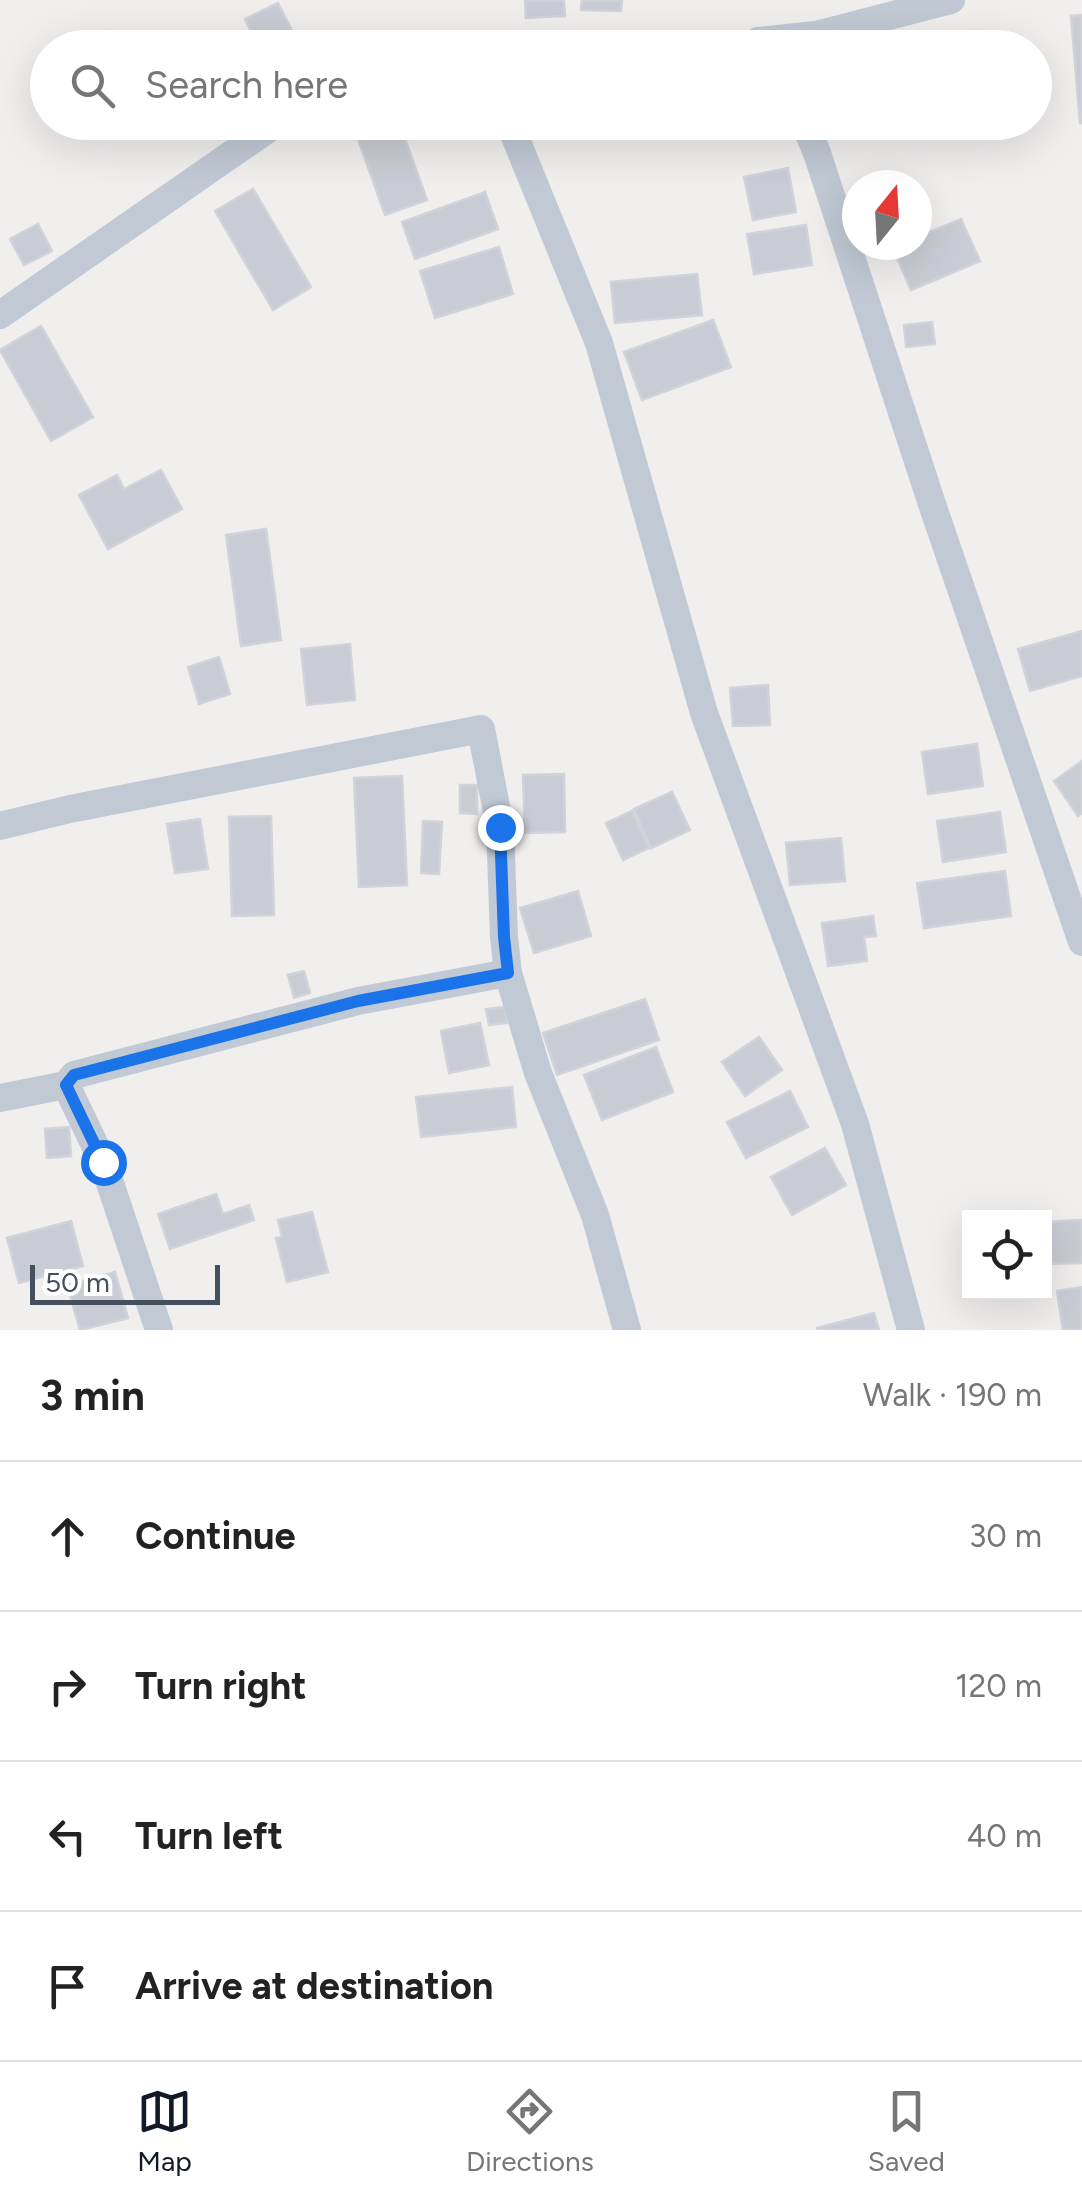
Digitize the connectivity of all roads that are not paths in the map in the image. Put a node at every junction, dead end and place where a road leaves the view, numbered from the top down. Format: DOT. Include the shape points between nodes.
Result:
graph roads {
  1 [pos="951,0"];
  2 [pos="832,30"];
  3 [pos="252,140"];
  4 [pos="517,140"];
  5 [pos="810,140"];
  6 [pos="0,315"];
  7 [pos="1,821"];
  8 [pos="1075,899"];
  9 [pos="1082,942"];
  10 [pos="508,973"];
  11 [pos="66,1085"];
  12 [pos="0,1098"];
  13 [pos="160,1330"];
  14 [pos="627,1330"];
  15 [pos="911,1330"];
  1 -- 2 [label="street"];
  3 -- 6 [label="street"];
  4 -- 15 [label="street" via="599,343 704,713 855,1124"];
  5 -- 8 [label="street"];
  7 -- 10 [label="street" via="481,729 500,827"];
  8 -- 9 [label="street"];
  10 -- 11 [label="street" via="358,1001 74,1075"];
  10 -- 14 [label="street" via="538,1073 595,1215"];
  11 -- 12 [label="street"];
  11 -- 13 [label="street" via="103,1162"];
}
